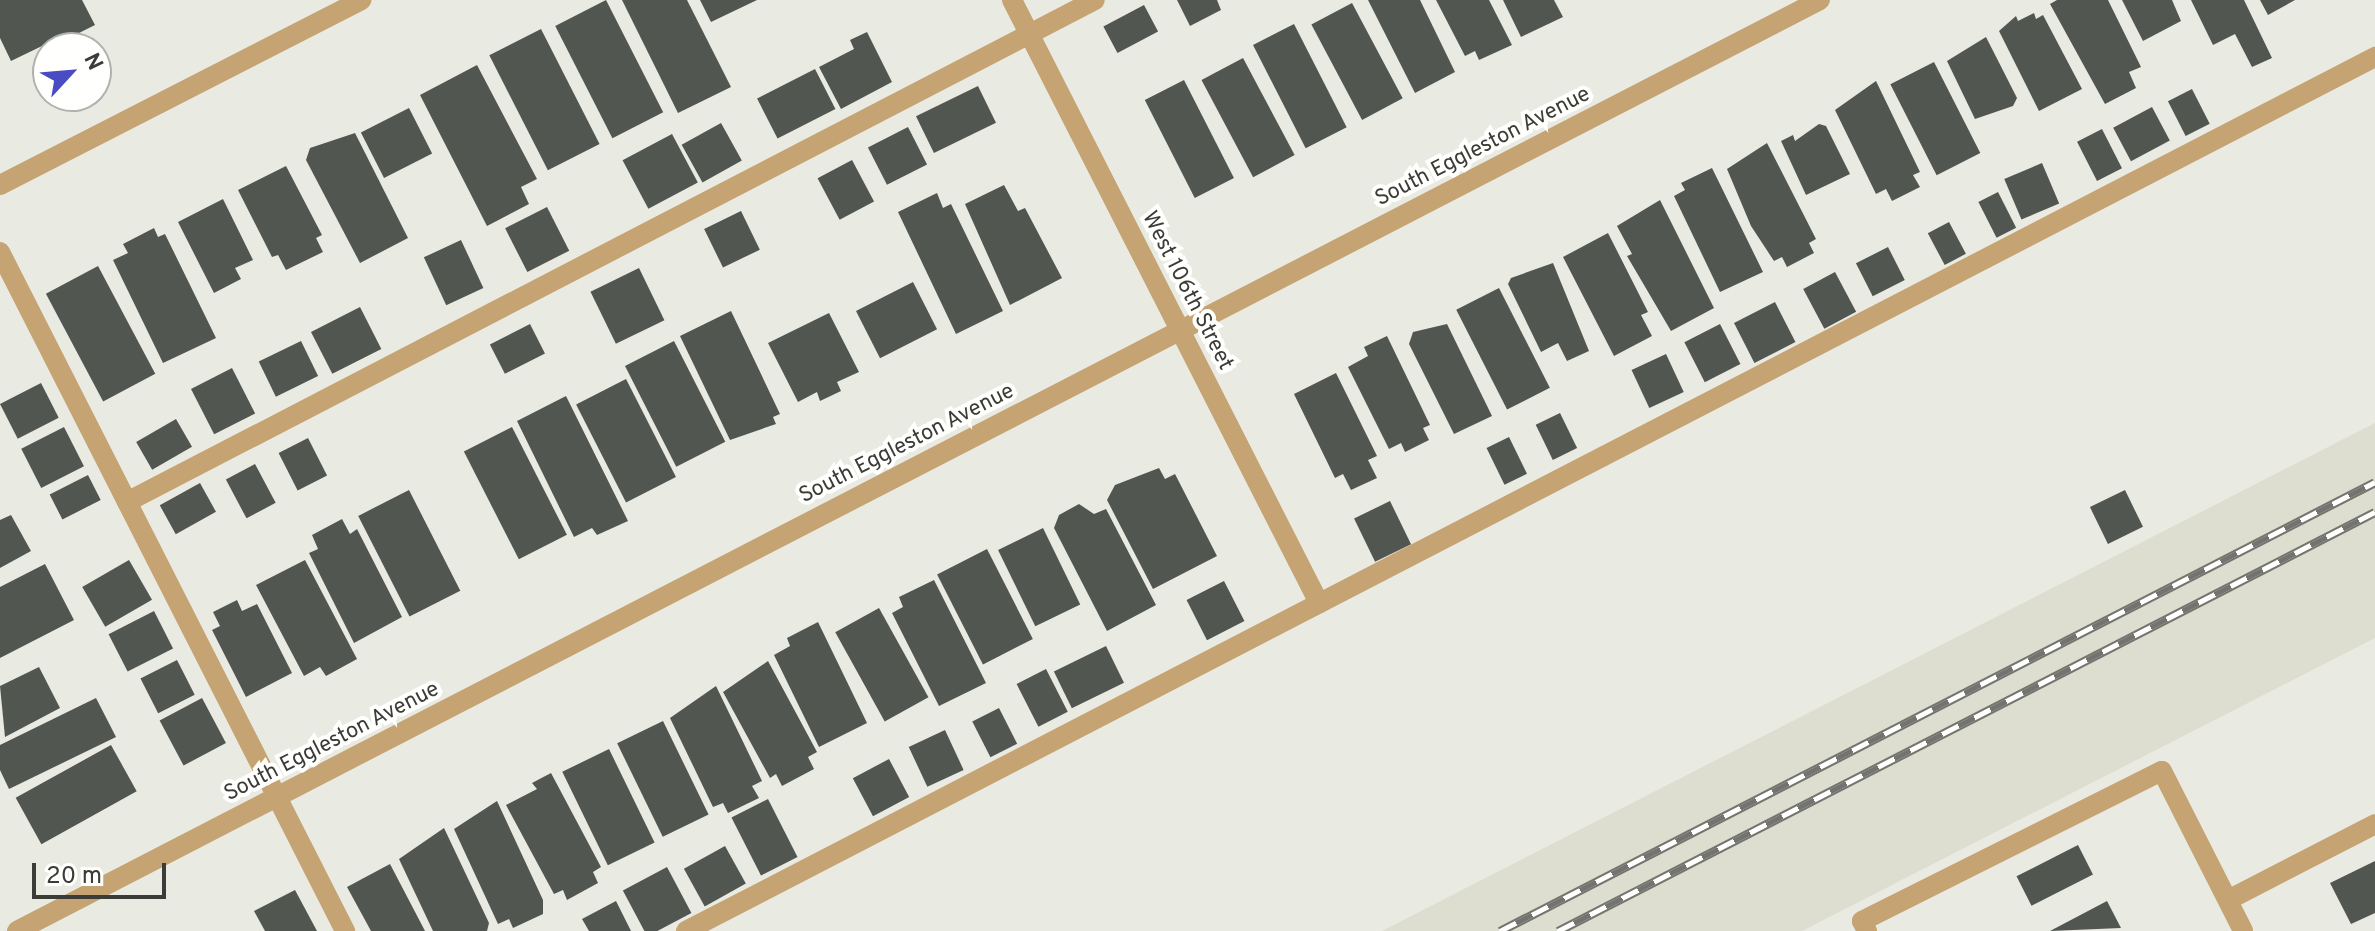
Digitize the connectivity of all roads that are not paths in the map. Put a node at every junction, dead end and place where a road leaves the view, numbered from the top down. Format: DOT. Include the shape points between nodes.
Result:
graph roads {
  1 [pos="361,0"];
  2 [pos="1012,0"];
  3 [pos="1095,0"];
  4 [pos="1820,0"];
  5 [pos="1029,34"];
  6 [pos="2375,57"];
  7 [pos="0,185"];
  8 [pos="0,252"];
  9 [pos="1180,331"];
  10 [pos="127,502"];
  11 [pos="1319,603"];
  12 [pos="277,797"];
  13 [pos="2375,824"];
  14 [pos="2228,900"];
  15 [pos="17,931"];
  16 [pos="345,931"];
  17 [pos="686,931"];
  18 [pos="1867,931"];
  19 [pos="2243,931"];
  1 -- 7 [label="street"];
  2 -- 5 [label="street, West 106th Street"];
  3 -- 5 [label="street"];
  4 -- 9 [label="street, South Eggleston Avenue"];
  5 -- 9 [label="street, West 106th Street"];
  5 -- 10 [label="street"];
  6 -- 11 [label="street"];
  8 -- 10 [label="street"];
  9 -- 11 [label="street, West 106th Street"];
  9 -- 12 [label="street, South Eggleston Avenue"];
  10 -- 12 [label="street"];
  11 -- 17 [label="street"];
  12 -- 15 [label="street, South Eggleston Avenue"];
  12 -- 16 [label="street"];
  13 -- 14 [label="street"];
  14 -- 18 [label="street" via="2162,771 1862,921"];
  14 -- 19 [label="street"];
}
